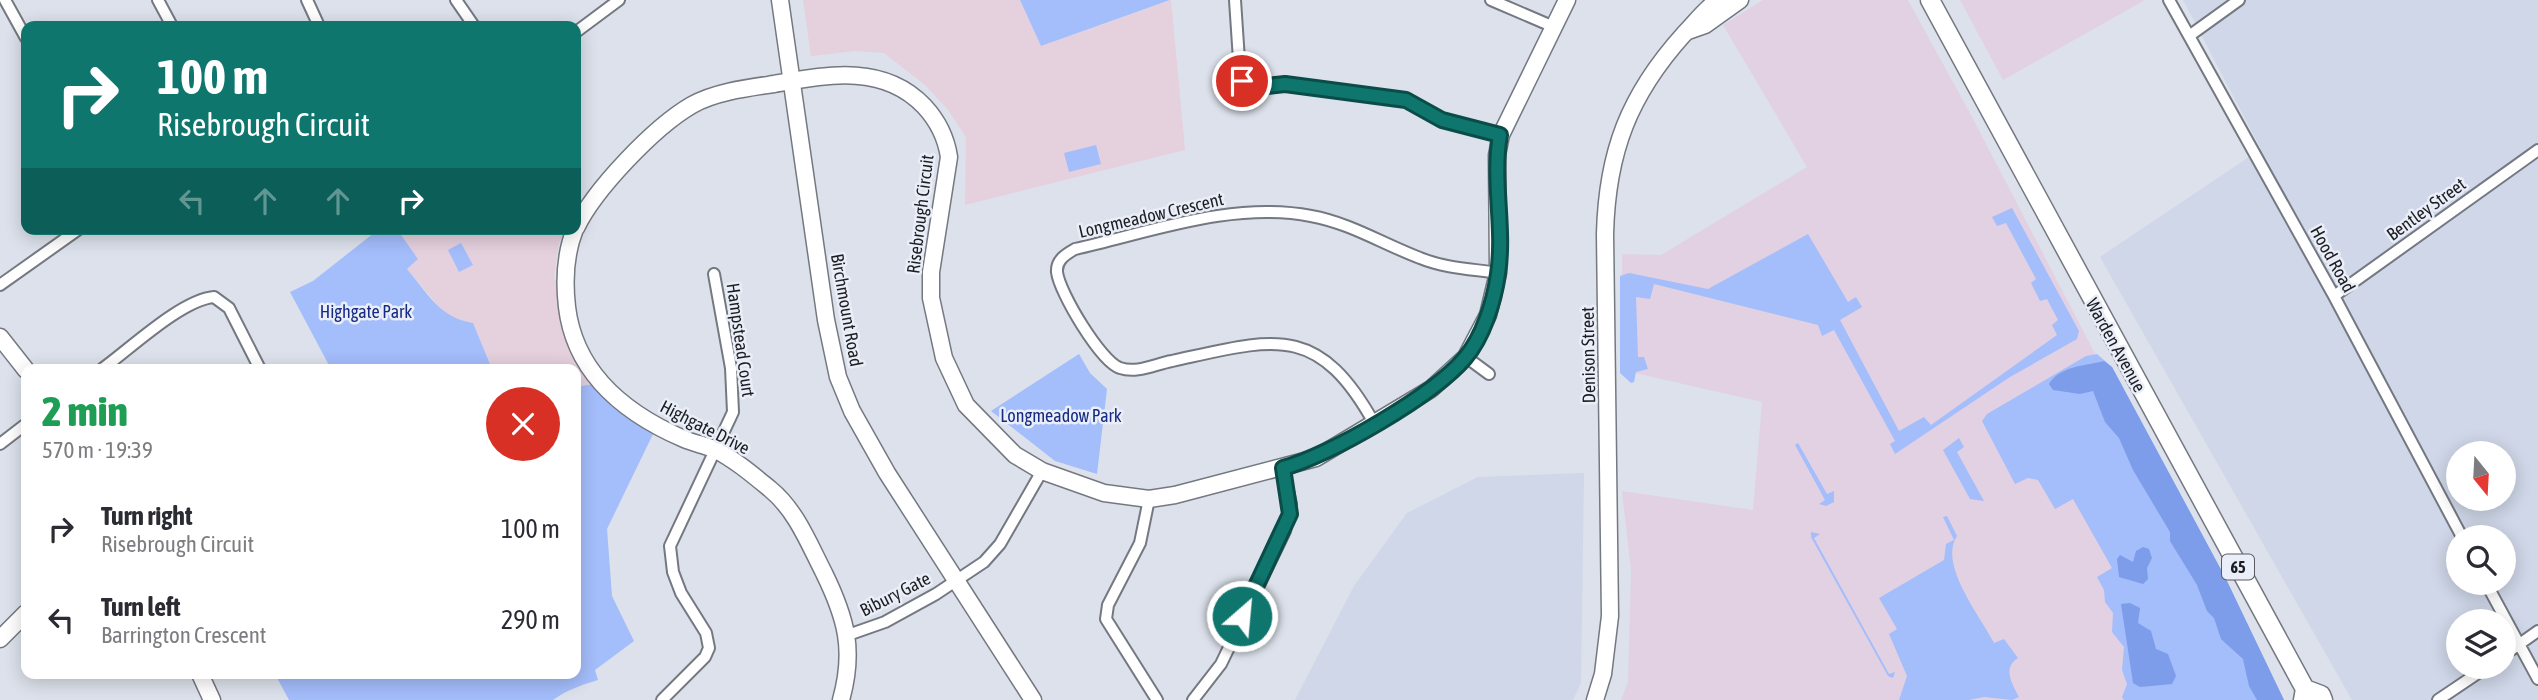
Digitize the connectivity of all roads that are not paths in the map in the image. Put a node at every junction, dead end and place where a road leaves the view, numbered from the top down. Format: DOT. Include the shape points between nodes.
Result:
graph roads {
  1 [pos="5,0"];
  2 [pos="158,0"];
  3 [pos="307,0"];
  4 [pos="456,0"];
  5 [pos="619,0"];
  6 [pos="779,0"];
  7 [pos="1236,0"];
  8 [pos="1491,0"];
  9 [pos="1567,0"];
  10 [pos="1718,0"];
  11 [pos="1740,0"];
  12 [pos="1930,0"];
  13 [pos="2169,0"];
  14 [pos="2239,0"];
  15 [pos="169,21"];
  16 [pos="317,21"];
  17 [pos="471,21"];
  18 [pos="1554,27"];
  19 [pos="581,28"];
  20 [pos="21,29"];
  21 [pos="1688,31"];
  22 [pos="2189,36"];
  23 [pos="790,81"];
  24 [pos="1500,135"];
  25 [pos="2538,150"];
  26 [pos="581,218"];
  27 [pos="71,235"];
  28 [pos="573,235"];
  29 [pos="1498,273"];
  30 [pos="714,274"];
  31 [pos="0,285"];
  32 [pos="2334,296"];
  33 [pos="0,337"];
  34 [pos="1466,357"];
  35 [pos="21,364"];
  36 [pos="110,364"];
  37 [pos="257,364"];
  38 [pos="1489,374"];
  39 [pos="1374,423"];
  40 [pos="21,428"];
  41 [pos="0,444"];
  42 [pos="714,449"];
  43 [pos="1283,468"];
  44 [pos="1042,471"];
  45 [pos="1149,499"];
  46 [pos="2456,525"];
  47 [pos="957,580"];
  48 [pos="2492,595"];
  49 [pos="21,618"];
  50 [pos="2538,631"];
  51 [pos="848,635"];
  52 [pos="0,639"];
  53 [pos="2519,645"];
  54 [pos="2516,647"];
  55 [pos="202,679"];
  56 [pos="2469,679"];
  57 [pos="2538,679"];
  58 [pos="2304,694"];
  59 [pos="212,700"];
  60 [pos="662,700"];
  61 [pos="841,700"];
  62 [pos="1033,700"];
  63 [pos="1157,700"];
  64 [pos="1193,700"];
  65 [pos="1595,700"];
  66 [pos="2323,700"];
  67 [pos="2438,700"];
  1 -- 20 [label="street"];
  2 -- 15 [label="street"];
  3 -- 16 [label="street"];
  4 -- 17 [label="street"];
  5 -- 19 [label="street"];
  6 -- 23 [label="street, Birchmount Road"];
  7 -- 24 [label="street" via="1240,75 1248,86 1285,84 1406,100 1442,120"];
  8 -- 18 [label="street"];
  9 -- 18 [label="street, Risebrough Circuit"];
  10 -- 21 [label="street, Denison Street" via="1699,14"];
  11 -- 21 [label="street, Denison Street" via="1705,25"];
  12 -- 58 [label="main road, Warden Avenue / 65"];
  13 -- 22 [label="street, Hood Road"];
  14 -- 22 [label="street"];
  18 -- 24 [label="street, Risebrough Circuit"];
  21 -- 65 [label="street, Denison Street" via="1666,55 1630,110 1608,180 1610,617"];
  22 -- 32 [label="street, Hood Road"];
  23 -- 26 [label="street, Highgate Drive" via="712,97 675,116 595,194"];
  23 -- 44 [label="street, Risebrough Circuit" via="859,75 878,78 898,85 931,113 947,140 949,157 931,272 934,326 953,382 984,426 1015,456"];
  23 -- 47 [label="street, Birchmount Road" via="838,377 887,473"];
  24 -- 29 [label="street, Risebrough Circuit"];
  25 -- 32 [label="street, Bentley Street"];
  27 -- 31 [label="street"];
  28 -- 42 [label="street, Highgate Drive" via="564,286 572,332 589,369 638,415"];
  29 -- 34 [label="street, Risebrough Circuit" via="1488,315"];
  29 -- 39 [label="street, Longmeadow Crescent" via="1422,259 1357,229 1282,212 1207,217 1075,249 1059,262 1056,271 1065,294 1102,356 1119,368 1146,368 1242,347 1286,343 1319,355 1340,372"];
  30 -- 42 [label="street, Hampstead Court" via="731,368 733,412"];
  32 -- 46 [label="street, Hood Road"];
  33 -- 35 [label="street"];
  34 -- 38 [label="street"];
  34 -- 39 [label="street, Risebrough Circuit" via="1431,389"];
  36 -- 37 [label="street" via="206,297 229,308"];
  39 -- 43 [label="street, Risebrough Circuit" via="1316,458"];
  40 -- 41 [label="street"];
  42 -- 51 [label="street, Highgate Drive" via="786,504 830,585"];
  42 -- 60 [label="street, Hampstead Court" via="670,545 673,572 706,633 709,648"];
  43 -- 45 [label="street, Risebrough Circuit"];
  43 -- 64 [label="street" via="1291,504 1285,531 1221,663"];
  44 -- 45 [label="street, Risebrough Circuit" via="1104,493"];
  44 -- 47 [label="street, Bibury Gate" via="1000,544 984,562"];
  45 -- 63 [label="street" via="1140,543 1108,605 1106,619"];
  47 -- 51 [label="street, Bibury Gate" via="886,622"];
  47 -- 62 [label="street, Birchmount Road"];
  48 -- 53 [label="street"];
  49 -- 52 [label="street"];
  50 -- 53 [label="street"];
  51 -- 61 [label="street, Highgate Drive"];
  53 -- 54 [label="street"];
  53 -- 57 [label="street"];
  55 -- 59 [label="street"];
  56 -- 67 [label="street"];
  58 -- 66 [label="main road, Warden Avenue / 65" via="2321,695"];
}
